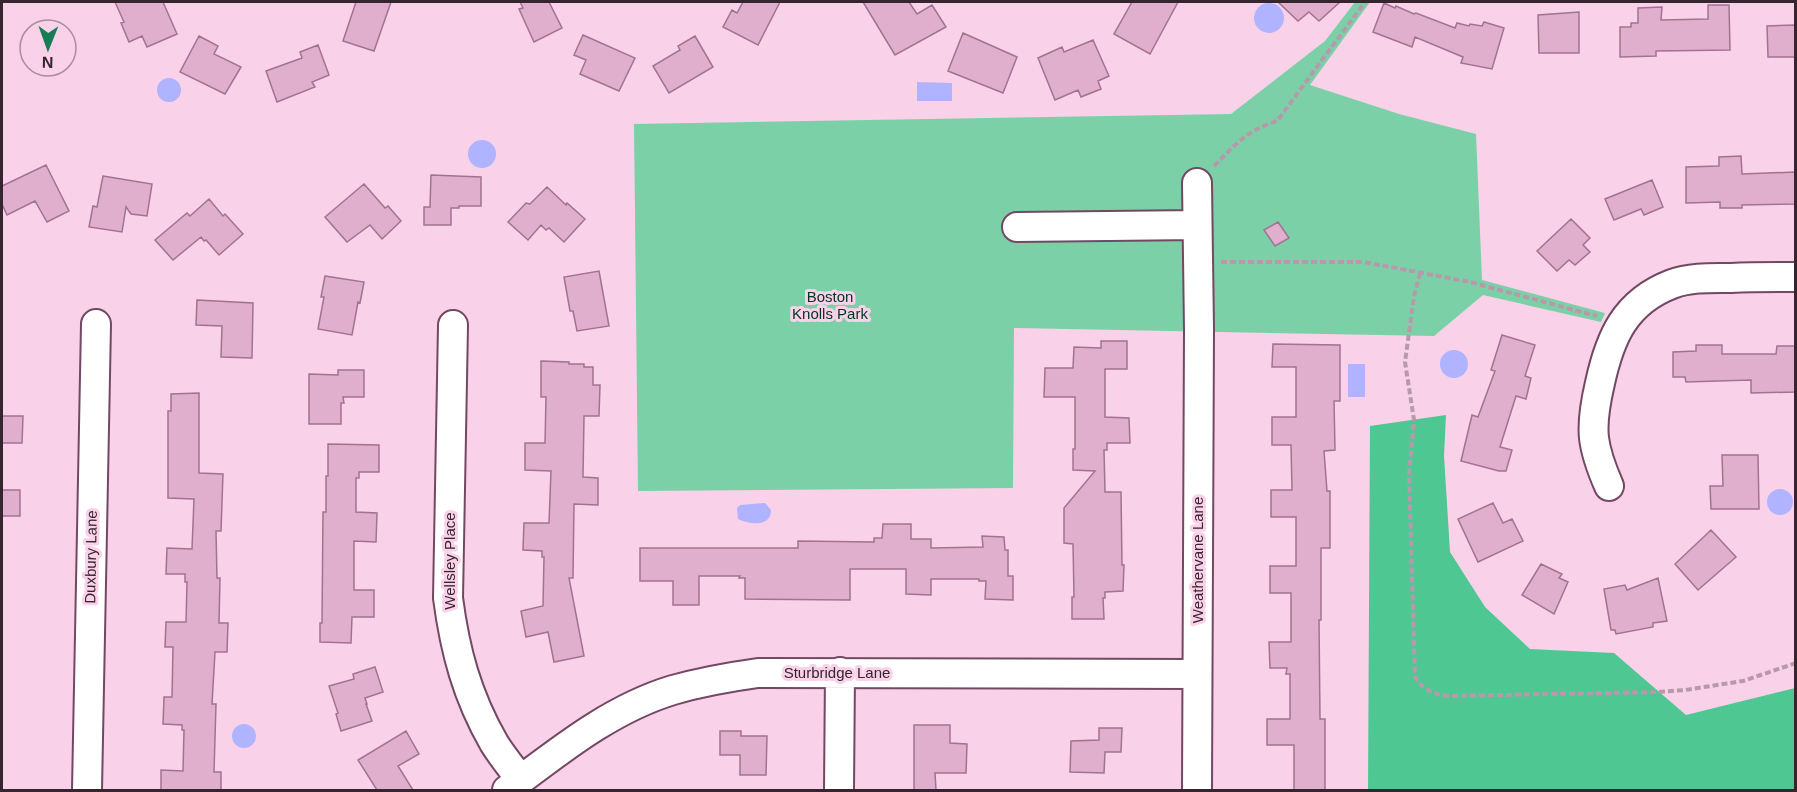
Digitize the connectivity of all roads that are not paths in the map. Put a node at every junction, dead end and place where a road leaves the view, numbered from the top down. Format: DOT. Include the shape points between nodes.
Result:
graph roads {
  1 [pos="1197,183"];
  2 [pos="1197,225"];
  3 [pos="1017,227"];
  4 [pos="1796,277"];
  5 [pos="96,324"];
  6 [pos="453,325"];
  7 [pos="1609,486"];
  8 [pos="840,672"];
  9 [pos="1197,674"];
  10 [pos="514,785"];
  11 [pos="87,790"];
  12 [pos="839,790"];
  13 [pos="1197,790"];
  1 -- 2 [label="street, Weathervane Lane"];
  2 -- 3 [label="street"];
  2 -- 9 [label="street, Weathervane Lane"];
  4 -- 7 [label="street" via="1697,278 1674,283 1636,305 1615,334 1596,402 1594,437 1599,464"];
  5 -- 11 [label="street, Duxbury Lane"];
  6 -- 10 [label="street, Wellsley Place" via="448,598 453,637 476,710"];
  8 -- 9 [label="street, Sturbridge Lane"];
  8 -- 10 [label="street, Sturbridge Lane" via="759,673 670,691 623,711 584,734"];
  8 -- 12 [label="street"];
  9 -- 13 [label="street, Weathervane Lane"];
}
